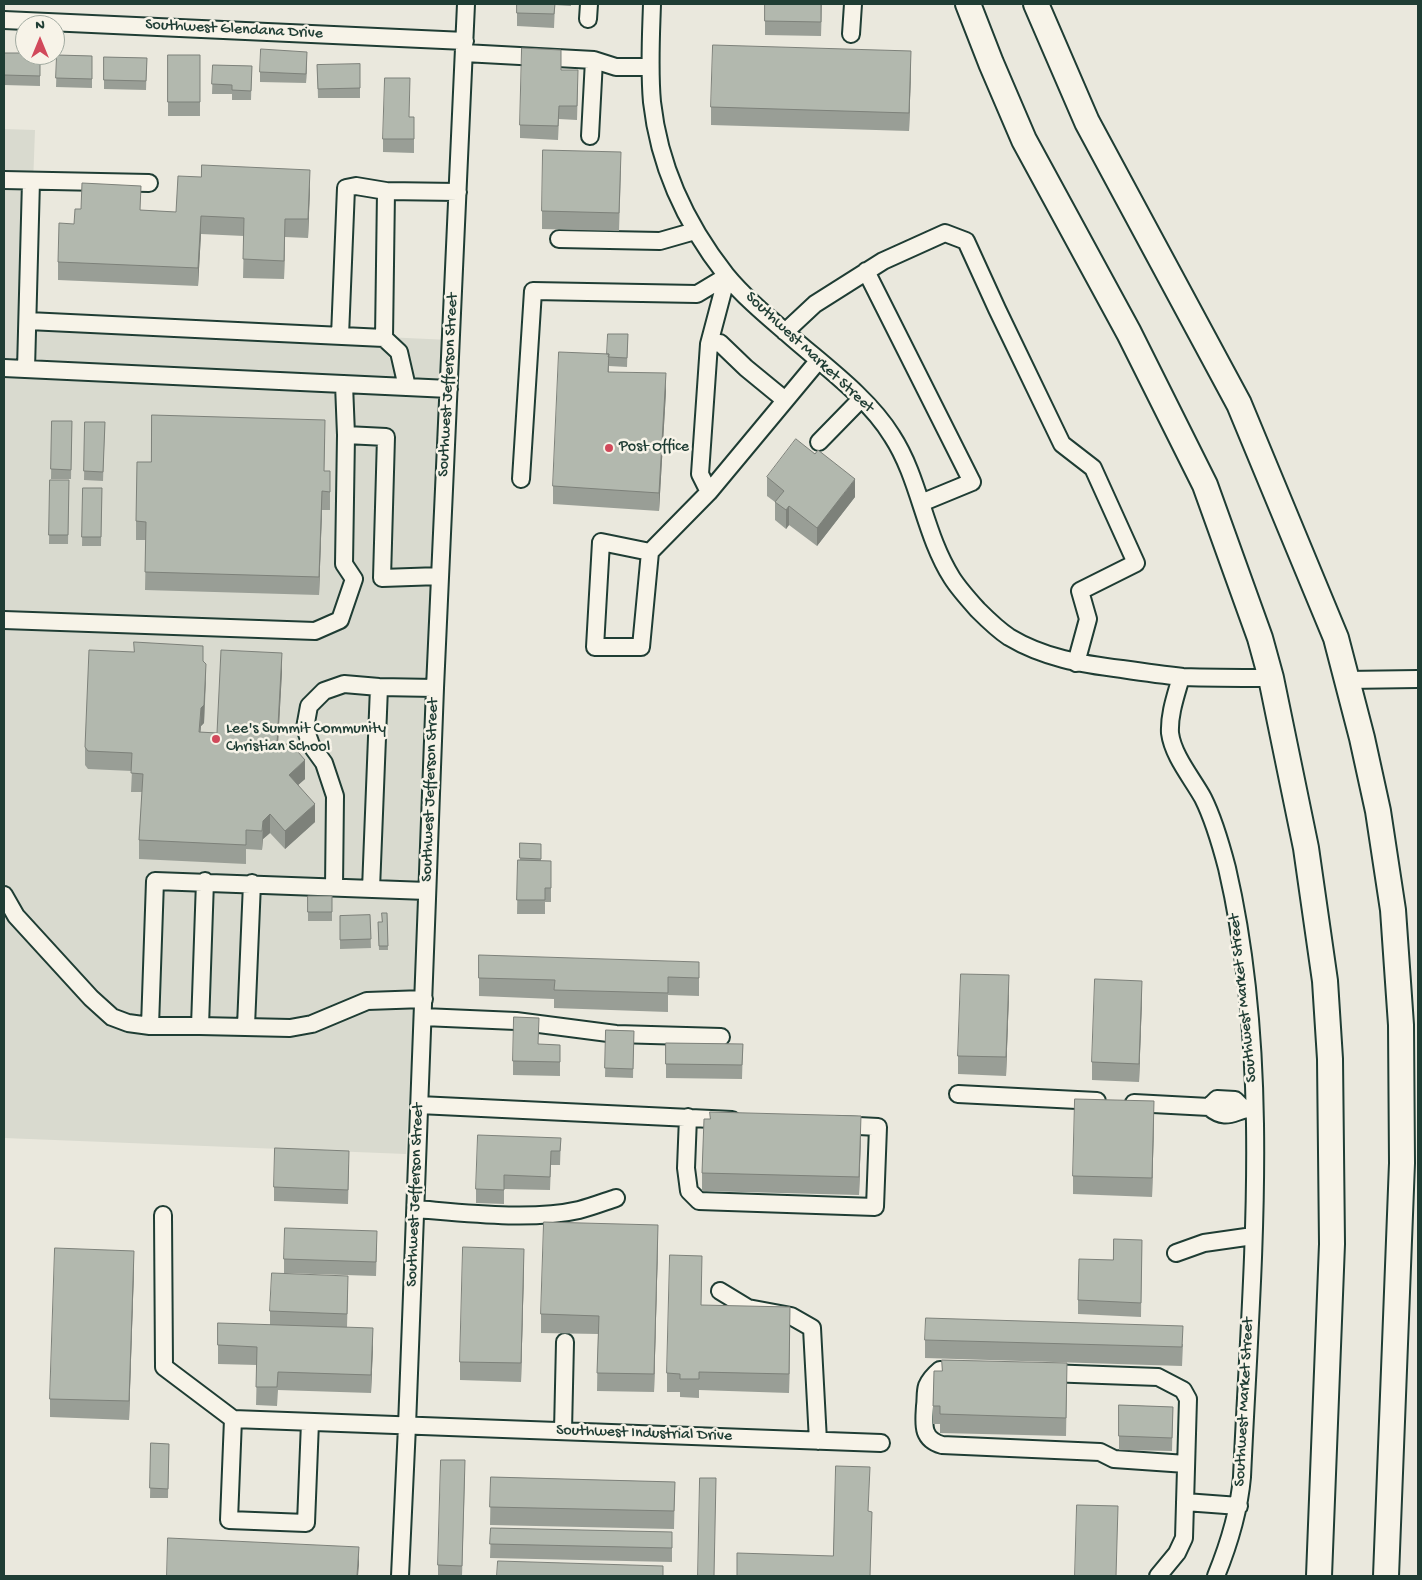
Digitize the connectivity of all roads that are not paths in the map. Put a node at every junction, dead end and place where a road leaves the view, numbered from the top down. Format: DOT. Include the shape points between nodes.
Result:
graph roads {
  1 [pos="466,4"];
  2 [pos="652,4"];
  3 [pos="853,4"];
  4 [pos="968,4"];
  5 [pos="1036,4"];
  6 [pos="4,20"];
  7 [pos="851,34"];
  8 [pos="464,47"];
  9 [pos="594,60"];
  10 [pos="650,67"];
  11 [pos="590,136"];
  12 [pos="4,180"];
  13 [pos="31,181"];
  14 [pos="149,183"];
  15 [pos="386,191"];
  16 [pos="458,192"];
  17 [pos="695,231"];
  18 [pos="559,239"];
  19 [pos="866,271"];
  20 [pos="727,276"];
  21 [pos="28,321"];
  22 [pos="785,332"];
  23 [pos="340,336"];
  24 [pos="384,338"];
  25 [pos="709,344"];
  26 [pos="818,361"];
  27 [pos="4,368"];
  28 [pos="26,369"];
  29 [pos="344,384"];
  30 [pos="407,387"];
  31 [pos="449,389"];
  32 [pos="861,399"];
  33 [pos="785,400"];
  34 [pos="346,435"];
  35 [pos="819,442"];
  36 [pos="520,479"];
  37 [pos="709,492"];
  38 [pos="921,504"];
  39 [pos="650,552"];
  40 [pos="440,576"];
  41 [pos="382,578"];
  42 [pos="354,579"];
  43 [pos="4,620"];
  44 [pos="1076,663"];
  45 [pos="1181,676"];
  46 [pos="1271,678"];
  47 [pos="1418,679"];
  48 [pos="1346,680"];
  49 [pos="379,687"];
  50 [pos="435,688"];
  51 [pos="205,882"];
  52 [pos="252,883"];
  53 [pos="334,887"];
  54 [pos="371,889"];
  55 [pos="427,891"];
  56 [pos="4,895"];
  57 [pos="424,999"];
  58 [pos="423,1017"];
  59 [pos="150,1026"];
  60 [pos="200,1026"];
  61 [pos="246,1026"];
  62 [pos="721,1037"];
  63 [pos="958,1094"];
  64 [pos="420,1105"];
  65 [pos="1249,1108"];
  66 [pos="688,1118"];
  67 [pos="745,1120"];
  68 [pos="821,1124"];
  69 [pos="616,1198"];
  70 [pos="416,1209"];
  71 [pos="163,1215"];
  72 [pos="1253,1236"];
  73 [pos="1176,1253"];
  74 [pos="720,1291"];
  75 [pos="565,1342"];
  76 [pos="979,1371"];
  77 [pos="1029,1373"];
  78 [pos="233,1419"];
  79 [pos="310,1422"];
  80 [pos="408,1426"];
  81 [pos="563,1431"];
  82 [pos="818,1441"];
  83 [pos="881,1444"];
  84 [pos="1186,1464"];
  85 [pos="1185,1502"];
  86 [pos="1238,1506"];
  87 [pos="400,1576"];
  88 [pos="1158,1576"];
  89 [pos="1216,1576"];
  90 [pos="1319,1576"];
  91 [pos="1386,1576"];
  1 -- 8 [label="street, Southwest Jefferson Street"];
  2 -- 10 [label="street, Southwest Market Street"];
  3 -- 7 [label="street"];
  4 -- 46 [label="highway" via="1024,140 1129,333 1205,485 1260,638"];
  5 -- 48 [label="highway" via="1087,122 1239,404 1336,638"];
  6 -- 8 [label="street, Southwest Glendana Drive"];
  8 -- 9 [label="street, Southwest Glendana Drive"];
  8 -- 16 [label="street, Southwest Jefferson Street"];
  9 -- 10 [label="street, Southwest Glendana Drive" via="616,67"];
  9 -- 11 [label="street"];
  10 -- 17 [label="street, Southwest Market Street" via="657,134 664,162"];
  12 -- 13 [label="street"];
  13 -- 14 [label="street"];
  13 -- 21 [label="street"];
  15 -- 16 [label="street"];
  15 -- 23 [label="street" via="356,186 346,188"];
  15 -- 24 [label="street"];
  16 -- 31 [label="street, Southwest Jefferson Street"];
  17 -- 18 [label="street" via="660,240"];
  17 -- 20 [label="street, Southwest Market Street"];
  19 -- 22 [label="street" via="815,304"];
  19 -- 38 [label="street" via="972,482"];
  19 -- 44 [label="street" via="945,233 966,241 1062,444 1093,468 1136,563 1080,591 1088,619"];
  20 -- 22 [label="street, Southwest Market Street"];
  20 -- 25 [label="street"];
  20 -- 36 [label="street" via="697,294 533,291"];
  21 -- 23 [label="street"];
  21 -- 28 [label="street"];
  22 -- 26 [label="street, Southwest Market Street"];
  23 -- 24 [label="street"];
  24 -- 30 [label="street" via="399,352"];
  25 -- 33 [label="street" via="720,343"];
  25 -- 37 [label="street" via="700,474"];
  26 -- 32 [label="street, Southwest Market Street"];
  26 -- 33 [label="street"];
  27 -- 28 [label="street"];
  28 -- 29 [label="street"];
  29 -- 30 [label="street"];
  29 -- 34 [label="street"];
  30 -- 31 [label="street"];
  31 -- 40 [label="street, Southwest Jefferson Street"];
  32 -- 35 [label="street"];
  32 -- 38 [label="street, Southwest Market Street" via="891,434 904,456"];
  33 -- 37 [label="street"];
  34 -- 41 [label="street" via="386,437"];
  34 -- 42 [label="street" via="344,564"];
  37 -- 39 [label="street"];
  38 -- 44 [label="street, Southwest Market Street" via="952,578 988,620 1028,648"];
  39 -- 39 [label="street" via="641,647 595,647 601,542"];
  40 -- 41 [label="street"];
  40 -- 50 [label="street, Southwest Jefferson Street"];
  41 -- 42 [label="street"];
  42 -- 43 [label="street" via="340,620 315,631"];
  44 -- 45 [label="street, Southwest Market Street"];
  45 -- 46 [label="street"];
  45 -- 65 [label="street, Southwest Market Street" via="1170,718 1170,734 1215,829 1233,896 1251,1037"];
  46 -- 90 [label="highway" via="1306,848 1325,981 1329,1049 1332,1244"];
  47 -- 48 [label="street"];
  48 -- 91 [label="highway" via="1378,811 1393,910 1402,1025 1402,1163"];
  49 -- 50 [label="street"];
  49 -- 53 [label="street" via="344,684 324,690 309,706 305,728 311,745 324,763 335,796"];
  49 -- 54 [label="street"];
  50 -- 55 [label="street, Southwest Jefferson Street"];
  51 -- 52 [label="street"];
  51 -- 59 [label="street" via="156,881"];
  51 -- 60 [label="street"];
  52 -- 53 [label="street"];
  52 -- 61 [label="street"];
  53 -- 54 [label="street"];
  54 -- 55 [label="street"];
  55 -- 57 [label="street, Southwest Jefferson Street"];
  56 -- 59 [label="street" via="16,916 91,998 112,1016 128,1023"];
  57 -- 58 [label="street, Southwest Jefferson Street"];
  57 -- 61 [label="street" via="367,1001 312,1024 290,1028"];
  58 -- 62 [label="street" via="516,1021 616,1034"];
  58 -- 64 [label="street, Southwest Jefferson Street"];
  59 -- 60 [label="street"];
  60 -- 61 [label="street"];
  63 -- 65 [label="street" via="1209,1107 1217,1099 1235,1100"];
  64 -- 66 [label="street"];
  64 -- 70 [label="street, Southwest Jefferson Street"];
  65 -- 72 [label="street, Southwest Market Street"];
  66 -- 67 [label="street"];
  66 -- 68 [label="street" via="686,1168 689,1191 699,1200 876,1207 878,1127"];
  69 -- 70 [label="street" via="578,1210 542,1215"];
  70 -- 80 [label="street, Southwest Jefferson Street"];
  71 -- 78 [label="street" via="164,1367"];
  72 -- 73 [label="street" via="1204,1244"];
  72 -- 86 [label="street, Southwest Market Street"];
  74 -- 82 [label="street" via="748,1308 791,1316 812,1328"];
  75 -- 81 [label="street"];
  76 -- 84 [label="street" via="940,1370 932,1377 926,1388 924,1427 933,1442 1100,1452 1114,1459"];
  77 -- 84 [label="street" via="1158,1377 1171,1383 1183,1390 1188,1399"];
  78 -- 79 [label="street, Southwest Industrial Drive"];
  78 -- 79 [label="street" via="229,1520 306,1523"];
  79 -- 80 [label="street, Southwest Industrial Drive"];
  80 -- 81 [label="street, Southwest Industrial Drive"];
  80 -- 87 [label="street, Southwest Jefferson Street"];
  81 -- 82 [label="street, Southwest Industrial Drive"];
  82 -- 83 [label="street, Southwest Industrial Drive"];
  84 -- 85 [label="street"];
  85 -- 86 [label="street"];
  85 -- 88 [label="street" via="1184,1538 1177,1553"];
  86 -- 89 [label="street, Southwest Market Street" via="1228,1548"];
}
